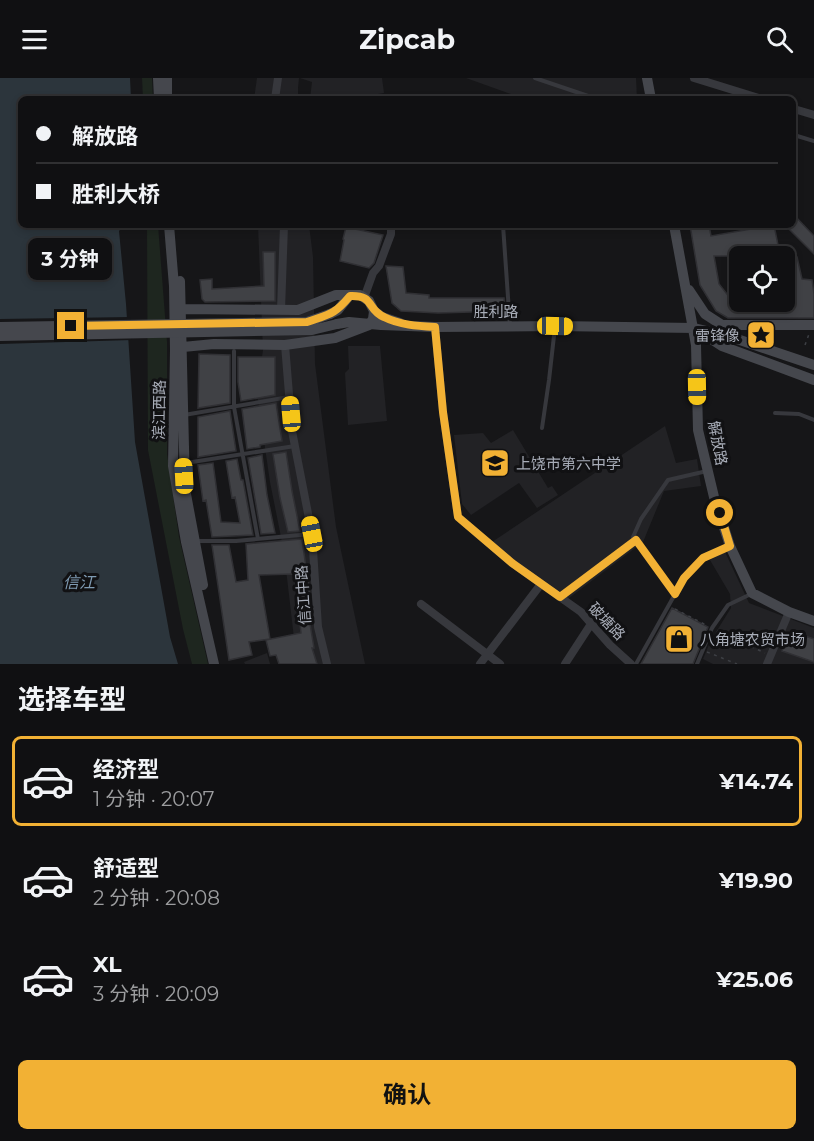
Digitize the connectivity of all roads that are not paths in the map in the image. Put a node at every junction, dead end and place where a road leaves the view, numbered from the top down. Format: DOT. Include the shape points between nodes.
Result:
graph roads {
  1 [pos="158,78"];
  2 [pos="167,78"];
  3 [pos="278,78"];
  4 [pos="536,78"];
  5 [pos="647,78"];
  6 [pos="694,78"];
  7 [pos="159,96"];
  8 [pos="168,96"];
  9 [pos="275,96"];
  10 [pos="588,96"];
  11 [pos="651,96"];
  12 [pos="752,96"];
  13 [pos="796,110"];
  14 [pos="814,115"];
  15 [pos="796,136"];
  16 [pos="814,141"];
  17 [pos="169,228"];
  18 [pos="176,228"];
  19 [pos="284,228"];
  20 [pos="391,228"];
  21 [pos="503,228"];
  22 [pos="675,228"];
  23 [pos="685,284"];
  24 [pos="350,296"];
  25 [pos="364,298"];
  26 [pos="182,309"];
  27 [pos="281,310"];
  28 [pos="374,310"];
  29 [pos="214,312"];
  30 [pos="369,325"];
  31 [pos="406,325"];
  32 [pos="510,326"];
  33 [pos="555,326"];
  34 [pos="0,327"];
  35 [pos="435,327"];
  36 [pos="694,328"];
  37 [pos="812,328"];
  38 [pos="0,336"];
  39 [pos="220,342"];
  40 [pos="285,345"];
  41 [pos="183,347"];
  42 [pos="234,351"];
  43 [pos="814,364"];
  44 [pos="814,380"];
  45 [pos="290,397"];
  46 [pos="234,406"];
  47 [pos="775,413"];
  48 [pos="183,416"];
  49 [pos="814,420"];
  50 [pos="542,428"];
  51 [pos="295,446"];
  52 [pos="243,454"];
  53 [pos="183,463"];
  54 [pos="708,471"];
  55 [pos="312,534"];
  56 [pos="258,539"];
  57 [pos="636,540"];
  58 [pos="194,541"];
  59 [pos="730,546"];
  60 [pos="541,584"];
  61 [pos="752,593"];
  62 [pos="675,594"];
  63 [pos="560,597"];
  64 [pos="421,604"];
  65 [pos="789,612"];
  66 [pos="814,621"];
  67 [pos="591,624"];
  68 [pos="488,654"];
  69 [pos="214,664"];
  70 [pos="220,664"];
  71 [pos="327,664"];
  72 [pos="480,664"];
  73 [pos="500,664"];
  74 [pos="565,664"];
  75 [pos="631,664"];
  76 [pos="636,664"];
  77 [pos="697,664"];
  78 [pos="767,664"];
  1 -- 7 [label="main road"];
  2 -- 8 [label="main road"];
  3 -- 9 [label="street"];
  4 -- 10 [label="lane"];
  5 -- 11 [label="main road"];
  6 -- 12 [label="street"];
  13 -- 14 [label="street"];
  15 -- 16 [label="lane"];
  17 -- 69 [label="main road, 滨江西路" via="174,285 173,466"];
  18 -- 26 [label="main road, 滨江西路"];
  19 -- 27 [label="street"];
  20 -- 25 [label="street"];
  21 -- 32 [label="lane"];
  22 -- 23 [label="main road, 解放路"];
  23 -- 36 [label="main road, 解放路"];
  23 -- 37 [label="main road" via="705,314 722,325"];
  24 -- 25 [label="main road"];
  24 -- 27 [label="main road" via="336,295 298,310"];
  24 -- 34 [label="main road, bridge" via="338,310 307,322"];
  25 -- 28 [label="main road"];
  26 -- 29 [label="main road"];
  26 -- 41 [label="main road, 滨江西路"];
  27 -- 29 [label="main road"];
  28 -- 30 [label="main road"];
  28 -- 31 [label="main road"];
  29 -- 39 [label="main road" via="203,317 203,333"];
  30 -- 31 [label="main road"];
  30 -- 38 [label="main road, bridge" via="349,322 312,330"];
  30 -- 40 [label="main road" via="335,338"];
  31 -- 35 [label="main road, 胜利路"];
  32 -- 33 [label="main road, 胜利路"];
  32 -- 35 [label="main road, 胜利路"];
  33 -- 36 [label="main road, 胜利路"];
  33 -- 50 [label="lane"];
  35 -- 60 [label="street, 破塘路" via="458,517"];
  36 -- 43 [label="main road, 胜利路"];
  36 -- 44 [label="main road" via="722,346"];
  36 -- 54 [label="main road, 解放路" via="698,430"];
  39 -- 40 [label="main road"];
  39 -- 41 [label="main road"];
  40 -- 45 [label="street, 信江中路"];
  41 -- 48 [label="main road, 滨江西路"];
  42 -- 46 [label="lane"];
  45 -- 46 [label="lane"];
  45 -- 51 [label="street, 信江中路"];
  46 -- 48 [label="lane"];
  46 -- 52 [label="lane"];
  47 -- 49 [label="lane" via="799,414"];
  48 -- 53 [label="main road, 滨江西路"];
  51 -- 52 [label="lane"];
  51 -- 55 [label="street, 信江中路"];
  52 -- 53 [label="lane"];
  52 -- 56 [label="lane"];
  53 -- 58 [label="main road, 滨江西路"];
  54 -- 57 [label="lane" via="668,480 641,519 633,537"];
  54 -- 59 [label="main road, 解放路"];
  55 -- 56 [label="lane"];
  55 -- 71 [label="street, 信江中路" via="318,627"];
  56 -- 58 [label="lane"];
  57 -- 62 [label="lane"];
  57 -- 63 [label="lane"];
  58 -- 70 [label="main road, 滨江西路"];
  59 -- 61 [label="main road, 解放路"];
  59 -- 62 [label="lane" via="703,558"];
  60 -- 63 [label="street, 破塘路"];
  60 -- 68 [label="street"];
  61 -- 65 [label="main road"];
  61 -- 77 [label="lane" via="728,605 712,628"];
  62 -- 76 [label="lane"];
  63 -- 67 [label="street, 破塘路"];
  64 -- 68 [label="street"];
  65 -- 66 [label="main road"];
  65 -- 78 [label="street"];
  67 -- 74 [label="street"];
  67 -- 75 [label="street, 破塘路"];
  68 -- 72 [label="street"];
  68 -- 73 [label="street"];
}
